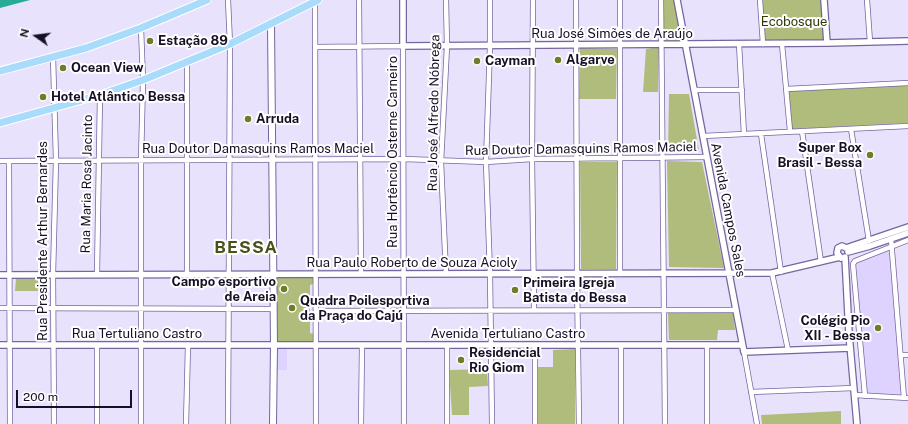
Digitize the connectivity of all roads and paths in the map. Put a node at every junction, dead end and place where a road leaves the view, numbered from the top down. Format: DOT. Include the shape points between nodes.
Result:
graph roads {
  1 [pos="207,0"];
  2 [pos="228,0"];
  3 [pos="316,0"];
  4 [pos="359,0"];
  5 [pos="403,0"];
  6 [pos="446,0"];
  7 [pos="490,0"];
  8 [pos="533,0"];
  9 [pos="576,0"];
  10 [pos="620,0"];
  11 [pos="661,0"];
  12 [pos="677,0"];
  13 [pos="760,0"];
  14 [pos="824,0"];
  15 [pos="867,0"];
  16 [pos="271,24"];
  17 [pos="141,28"];
  18 [pos="908,40"];
  19 [pos="870,42"];
  20 [pos="230,44"];
  21 [pos="577,44"];
  22 [pos="662,44"];
  23 [pos="686,44"];
  24 [pos="739,44"];
  25 [pos="763,44"];
  26 [pos="782,44"];
  27 [pos="827,44"];
  28 [pos="533,45"];
  29 [pos="620,45"];
  30 [pos="358,46"];
  31 [pos="403,46"];
  32 [pos="447,46"];
  33 [pos="490,46"];
  34 [pos="315,47"];
  35 [pos="53,57"];
  36 [pos="187,63"];
  37 [pos="0,72"];
  38 [pos="143,80"];
  39 [pos="908,83"];
  40 [pos="786,89"];
  41 [pos="694,90"];
  42 [pos="742,90"];
  43 [pos="100,95"];
  44 [pos="54,108"];
  45 [pos="0,123"];
  46 [pos="908,126"];
  47 [pos="851,129"];
  48 [pos="790,131"];
  49 [pos="802,131"];
  50 [pos="744,134"];
  51 [pos="761,134"];
  52 [pos="703,136"];
  53 [pos="707,157"];
  54 [pos="663,158"];
  55 [pos="273,159"];
  56 [pos="404,159"];
  57 [pos="532,159"];
  58 [pos="577,159"];
  59 [pos="620,159"];
  60 [pos="56,160"];
  61 [pos="98,160"];
  62 [pos="186,160"];
  63 [pos="229,160"];
  64 [pos="315,160"];
  65 [pos="360,160"];
  66 [pos="0,161"];
  67 [pos="9,161"];
  68 [pos="141,161"];
  69 [pos="441,162"];
  70 [pos="486,162"];
  71 [pos="908,227"];
  72 [pos="908,233"];
  73 [pos="891,239"];
  74 [pos="908,240"];
  75 [pos="869,241"];
  76 [pos="893,246"];
  77 [pos="843,254"];
  78 [pos="822,262"];
  79 [pos="781,272"];
  80 [pos="187,273"];
  81 [pos="405,273"];
  82 [pos="730,273"];
  83 [pos="772,273"];
  84 [pos="53,274"];
  85 [pos="97,274"];
  86 [pos="141,274"];
  87 [pos="228,274"];
  88 [pos="361,274"];
  89 [pos="446,274"];
  90 [pos="490,274"];
  91 [pos="534,274"];
  92 [pos="577,274"];
  93 [pos="620,274"];
  94 [pos="663,274"];
  95 [pos="0,275"];
  96 [pos="10,275"];
  97 [pos="272,275"];
  98 [pos="316,275"];
  99 [pos="0,308"];
  100 [pos="9,308"];
  101 [pos="142,308"];
  102 [pos="52,309"];
  103 [pos="663,309"];
  104 [pos="228,310"];
  105 [pos="273,310"];
  106 [pos="404,310"];
  107 [pos="534,310"];
  108 [pos="578,310"];
  109 [pos="736,310"];
  110 [pos="317,311"];
  111 [pos="490,311"];
  112 [pos="858,333"];
  113 [pos="849,334"];
  114 [pos="0,345"];
  115 [pos="9,345"];
  116 [pos="53,345"];
  117 [pos="141,345"];
  118 [pos="188,345"];
  119 [pos="228,345"];
  120 [pos="491,345"];
  121 [pos="535,345"];
  122 [pos="578,345"];
  123 [pos="621,345"];
  124 [pos="663,345"];
  125 [pos="742,345"];
  126 [pos="97,346"];
  127 [pos="274,346"];
  128 [pos="317,346"];
  129 [pos="362,346"];
  130 [pos="404,346"];
  131 [pos="447,346"];
  132 [pos="707,346"];
  133 [pos="850,348"];
  134 [pos="788,350"];
  135 [pos="744,352"];
  136 [pos="901,355"];
  137 [pos="908,355"];
  138 [pos="854,388"];
  139 [pos="751,392"];
  140 [pos="855,395"];
  141 [pos="865,396"];
  142 [pos="906,398"];
  143 [pos="10,424"];
  144 [pos="54,424"];
  145 [pos="97,424"];
  146 [pos="142,424"];
  147 [pos="186,424"];
  148 [pos="228,424"];
  149 [pos="273,424"];
  150 [pos="316,424"];
  151 [pos="361,424"];
  152 [pos="404,424"];
  153 [pos="447,424"];
  154 [pos="492,424"];
  155 [pos="535,424"];
  156 [pos="579,424"];
  157 [pos="621,424"];
  158 [pos="665,424"];
  159 [pos="707,424"];
  160 [pos="757,424"];
  161 [pos="857,424"];
  1 -- 17 [label="main road"];
  2 -- 20 [label="street"];
  3 -- 16 [label="main road"];
  3 -- 34 [label="street"];
  4 -- 30 [label="street"];
  5 -- 31 [label="street, Rua Hortêncio Osterne Carneiro"];
  6 -- 32 [label="street, Rua José Alfredo Nóbrega"];
  7 -- 33 [label="street"];
  8 -- 28 [label="street"];
  9 -- 21 [label="street"];
  10 -- 29 [label="street"];
  11 -- 22 [label="street"];
  12 -- 23 [label="street, Avenida Campos Sales"];
  13 -- 25 [label="street"];
  14 -- 27 [label="street"];
  15 -- 19 [label="street"];
  16 -- 20 [label="main road"];
  16 -- 55 [label="main road"];
  17 -- 35 [label="main road"];
  17 -- 38 [label="street"];
  18 -- 19 [label="street, Rua José Simões de Araújo"];
  19 -- 27 [label="street, Rua José Simões de Araújo"];
  20 -- 36 [label="main road"];
  20 -- 63 [label="street"];
  21 -- 28 [label="street, Rua José Simões de Araújo"];
  21 -- 29 [label="street, Rua José Simões de Araújo"];
  21 -- 58 [label="street"];
  22 -- 23 [label="street, Rua José Simões de Araújo"];
  22 -- 29 [label="street, Rua José Simões de Araújo"];
  22 -- 54 [label="street"];
  23 -- 24 [label="street, Rua José Simões de Araújo"];
  23 -- 41 [label="street, Avenida Campos Sales"];
  24 -- 25 [label="street, Rua José Simões de Araújo"];
  24 -- 42 [label="street"];
  25 -- 26 [label="street, Rua José Simões de Araújo"];
  26 -- 27 [label="street, Rua José Simões de Araújo"];
  26 -- 40 [label="street"];
  28 -- 33 [label="street, Rua José Simões de Araújo"];
  28 -- 57 [label="street"];
  29 -- 59 [label="street"];
  30 -- 31 [label="street, Rua José Simões de Araújo"];
  30 -- 34 [label="street, Rua José Simões de Araújo"];
  30 -- 65 [label="street"];
  31 -- 32 [label="street, Rua José Simões de Araújo"];
  31 -- 56 [label="street, Rua Hortêncio Osterne Carneiro"];
  32 -- 33 [label="street, Rua José Simões de Araújo"];
  32 -- 69 [label="street, Rua José Alfredo Nóbrega"];
  33 -- 70 [label="street"];
  34 -- 64 [label="street"];
  35 -- 37 [label="main road"];
  35 -- 44 [label="street, Rua Presidente Arthur Bernardes"];
  36 -- 38 [label="main road"];
  36 -- 62 [label="street"];
  38 -- 43 [label="main road"];
  38 -- 68 [label="street"];
  39 -- 40 [label="street"];
  40 -- 48 [label="street"];
  41 -- 42 [label="street"];
  41 -- 52 [label="street, Avenida Campos Sales"];
  42 -- 50 [label="street"];
  43 -- 44 [label="main road"];
  43 -- 61 [label="street, Rua Maria Rosa Jacinto"];
  44 -- 45 [label="main road"];
  44 -- 60 [label="street, Rua Presidente Arthur Bernardes"];
  46 -- 47 [label="street"];
  47 -- 49 [label="street"];
  47 -- 75 [label="street"];
  48 -- 49 [label="street"];
  48 -- 51 [label="street"];
  49 -- 78 [label="street"];
  50 -- 51 [label="street"];
  50 -- 52 [label="street"];
  51 -- 79 [label="street"];
  52 -- 53 [label="street, Avenida Campos Sales"];
  53 -- 54 [label="street, Rua Doutor Damasquins Ramos Maciel"];
  53 -- 82 [label="street, Avenida Campos Sales"];
  54 -- 59 [label="street, Rua Doutor Damasquins Ramos Maciel"];
  54 -- 94 [label="street"];
  55 -- 63 [label="street, Rua Doutor Damasquins Ramos Maciel"];
  55 -- 64 [label="street, Rua Doutor Damasquins Ramos Maciel"];
  55 -- 97 [label="main road"];
  56 -- 65 [label="street, Rua Doutor Damasquins Ramos Maciel"];
  56 -- 69 [label="street, Rua Doutor Damasquins Ramos Maciel"];
  56 -- 81 [label="street, Rua Hortêncio Osterne Carneiro"];
  57 -- 58 [label="street, Rua Doutor Damasquins Ramos Maciel"];
  57 -- 70 [label="street, Rua Doutor Damasquins Ramos Maciel"];
  57 -- 91 [label="street"];
  58 -- 59 [label="street, Rua Doutor Damasquins Ramos Maciel"];
  58 -- 92 [label="street"];
  59 -- 93 [label="street"];
  60 -- 61 [label="street, Rua Doutor Damasquins Ramos Maciel"];
  60 -- 67 [label="street, Rua Doutor Damasquins Ramos Maciel"];
  60 -- 84 [label="street, Rua Presidente Arthur Bernardes"];
  61 -- 68 [label="street, Rua Doutor Damasquins Ramos Maciel"];
  61 -- 85 [label="street, Rua Maria Rosa Jacinto"];
  62 -- 63 [label="street, Rua Doutor Damasquins Ramos Maciel"];
  62 -- 68 [label="street, Rua Doutor Damasquins Ramos Maciel"];
  62 -- 80 [label="street"];
  63 -- 87 [label="street"];
  64 -- 65 [label="street, Rua Doutor Damasquins Ramos Maciel"];
  64 -- 98 [label="street"];
  65 -- 88 [label="street"];
  66 -- 67 [label="street, Rua Doutor Damasquins Ramos Maciel"];
  67 -- 96 [label="street"];
  68 -- 86 [label="street"];
  69 -- 70 [label="street, Rua Doutor Damasquins Ramos Maciel"];
  69 -- 89 [label="street, Rua José Alfredo Nóbrega"];
  70 -- 90 [label="street"];
  71 -- 75 [label="street"];
  72 -- 73 [label="street"];
  73 -- 76 [label="street"];
  73 -- 77 [label="street"];
  74 -- 76 [label="street"];
  75 -- 77 [label="street"];
  76 -- 112 [label="street" via="854,262"];
  76 -- 136 [label="street"];
  77 -- 78 [label="street, Rua Paulo Roberto de Souza Acioly"];
  77 -- 113 [label="street"];
  78 -- 79 [label="street, Rua Paulo Roberto de Souza Acioly"];
  79 -- 83 [label="street, Rua Paulo Roberto de Souza Acioly"];
  80 -- 86 [label="street, Rua Paulo Roberto de Souza Acioly"];
  80 -- 87 [label="street, Rua Paulo Roberto de Souza Acioly"];
  81 -- 88 [label="street, Rua Paulo Roberto de Souza Acioly"];
  81 -- 89 [label="street, Rua Paulo Roberto de Souza Acioly"];
  81 -- 106 [label="street, Rua Hortêncio Osterne Carneiro"];
  82 -- 83 [label="street, Rua Paulo Roberto de Souza Acioly"];
  82 -- 94 [label="street, Rua Paulo Roberto de Souza Acioly"];
  82 -- 109 [label="street, Avenida Campos Sales"];
  83 -- 134 [label="street"];
  84 -- 85 [label="street, Rua Paulo Roberto de Souza Acioly"];
  84 -- 96 [label="street, Rua Paulo Roberto de Souza Acioly"];
  84 -- 102 [label="street, Rua Presidente Arthur Bernardes"];
  85 -- 86 [label="street, Rua Paulo Roberto de Souza Acioly"];
  86 -- 101 [label="street"];
  87 -- 97 [label="street, Rua Paulo Roberto de Souza Acioly"];
  87 -- 104 [label="street"];
  88 -- 98 [label="street, Rua Paulo Roberto de Souza Acioly"];
  89 -- 90 [label="street, Rua Paulo Roberto de Souza Acioly"];
  90 -- 91 [label="street, Rua Paulo Roberto de Souza Acioly"];
  90 -- 111 [label="street"];
  91 -- 92 [label="street, Rua Paulo Roberto de Souza Acioly"];
  91 -- 107 [label="street"];
  92 -- 93 [label="street, Rua Paulo Roberto de Souza Acioly"];
  92 -- 108 [label="street"];
  93 -- 94 [label="street, Rua Paulo Roberto de Souza Acioly"];
  94 -- 103 [label="street"];
  95 -- 96 [label="street, Rua Paulo Roberto de Souza Acioly"];
  96 -- 100 [label="street"];
  97 -- 98 [label="street, Rua Paulo Roberto de Souza Acioly"];
  97 -- 105 [label="main road"];
  98 -- 110 [label="street"];
  99 -- 100 [label="street"];
  100 -- 102 [label="street"];
  100 -- 115 [label="street"];
  101 -- 102 [label="street"];
  101 -- 104 [label="street"];
  101 -- 117 [label="street"];
  102 -- 116 [label="street, Rua Presidente Arthur Bernardes"];
  103 -- 108 [label="street"];
  103 -- 109 [label="street"];
  103 -- 124 [label="street"];
  104 -- 105 [label="street"];
  104 -- 119 [label="street"];
  105 -- 127 [label="main road"];
  106 -- 110 [label="street"];
  106 -- 111 [label="street"];
  106 -- 130 [label="street, Rua Hortêncio Osterne Carneiro"];
  107 -- 108 [label="street"];
  107 -- 111 [label="street"];
  108 -- 122 [label="street"];
  109 -- 125 [label="street, Avenida Campos Sales"];
  110 -- 128 [label="street"];
  111 -- 120 [label="street"];
  112 -- 113 [label="street"];
  112 -- 141 [label="street"];
  113 -- 133 [label="street"];
  114 -- 115 [label="street, Rua Tertuliano Castro"];
  115 -- 116 [label="street, Rua Tertuliano Castro"];
  115 -- 143 [label="street"];
  116 -- 126 [label="street, Rua Tertuliano Castro"];
  116 -- 144 [label="street, Rua Presidente Arthur Bernardes"];
  117 -- 118 [label="street, Rua Tertuliano Castro"];
  117 -- 126 [label="street, Rua Tertuliano Castro"];
  117 -- 146 [label="street"];
  118 -- 119 [label="street, Rua Tertuliano Castro"];
  118 -- 147 [label="street"];
  119 -- 127 [label="street, Rua Tertuliano Castro"];
  119 -- 148 [label="street"];
  120 -- 121 [label="street, Avenida Tertuliano Castro"];
  120 -- 131 [label="street, Avenida Tertuliano Castro"];
  120 -- 154 [label="street"];
  121 -- 122 [label="street, Avenida Tertuliano Castro"];
  121 -- 155 [label="street"];
  122 -- 123 [label="street, Avenida Tertuliano Castro"];
  122 -- 156 [label="street"];
  123 -- 124 [label="street, Avenida Tertuliano Castro"];
  123 -- 157 [label="street"];
  124 -- 132 [label="street, Avenida Tertuliano Castro"];
  124 -- 158 [label="street"];
  125 -- 132 [label="street, Avenida Tertuliano Castro"];
  125 -- 135 [label="street, Avenida Campos Sales"];
  126 -- 145 [label="street"];
  127 -- 128 [label="street, Avenida Tertuliano Castro"];
  127 -- 149 [label="main road"];
  128 -- 129 [label="street, Avenida Tertuliano Castro"];
  128 -- 150 [label="street"];
  129 -- 130 [label="street, Avenida Tertuliano Castro"];
  129 -- 151 [label="street"];
  130 -- 131 [label="street, Avenida Tertuliano Castro"];
  130 -- 152 [label="street, Rua Hortêncio Osterne Carneiro"];
  131 -- 153 [label="street"];
  132 -- 159 [label="street"];
  133 -- 134 [label="street"];
  133 -- 138 [label="street"];
  134 -- 135 [label="street"];
  135 -- 139 [label="street, Avenida Campos Sales"];
  136 -- 137 [label="street"];
  136 -- 142 [label="street"];
  138 -- 139 [label="street"];
  138 -- 140 [label="street"];
  139 -- 160 [label="street, Avenida Campos Sales"];
  140 -- 141 [label="street"];
  140 -- 161 [label="street"];
  141 -- 142 [label="street"];
}
